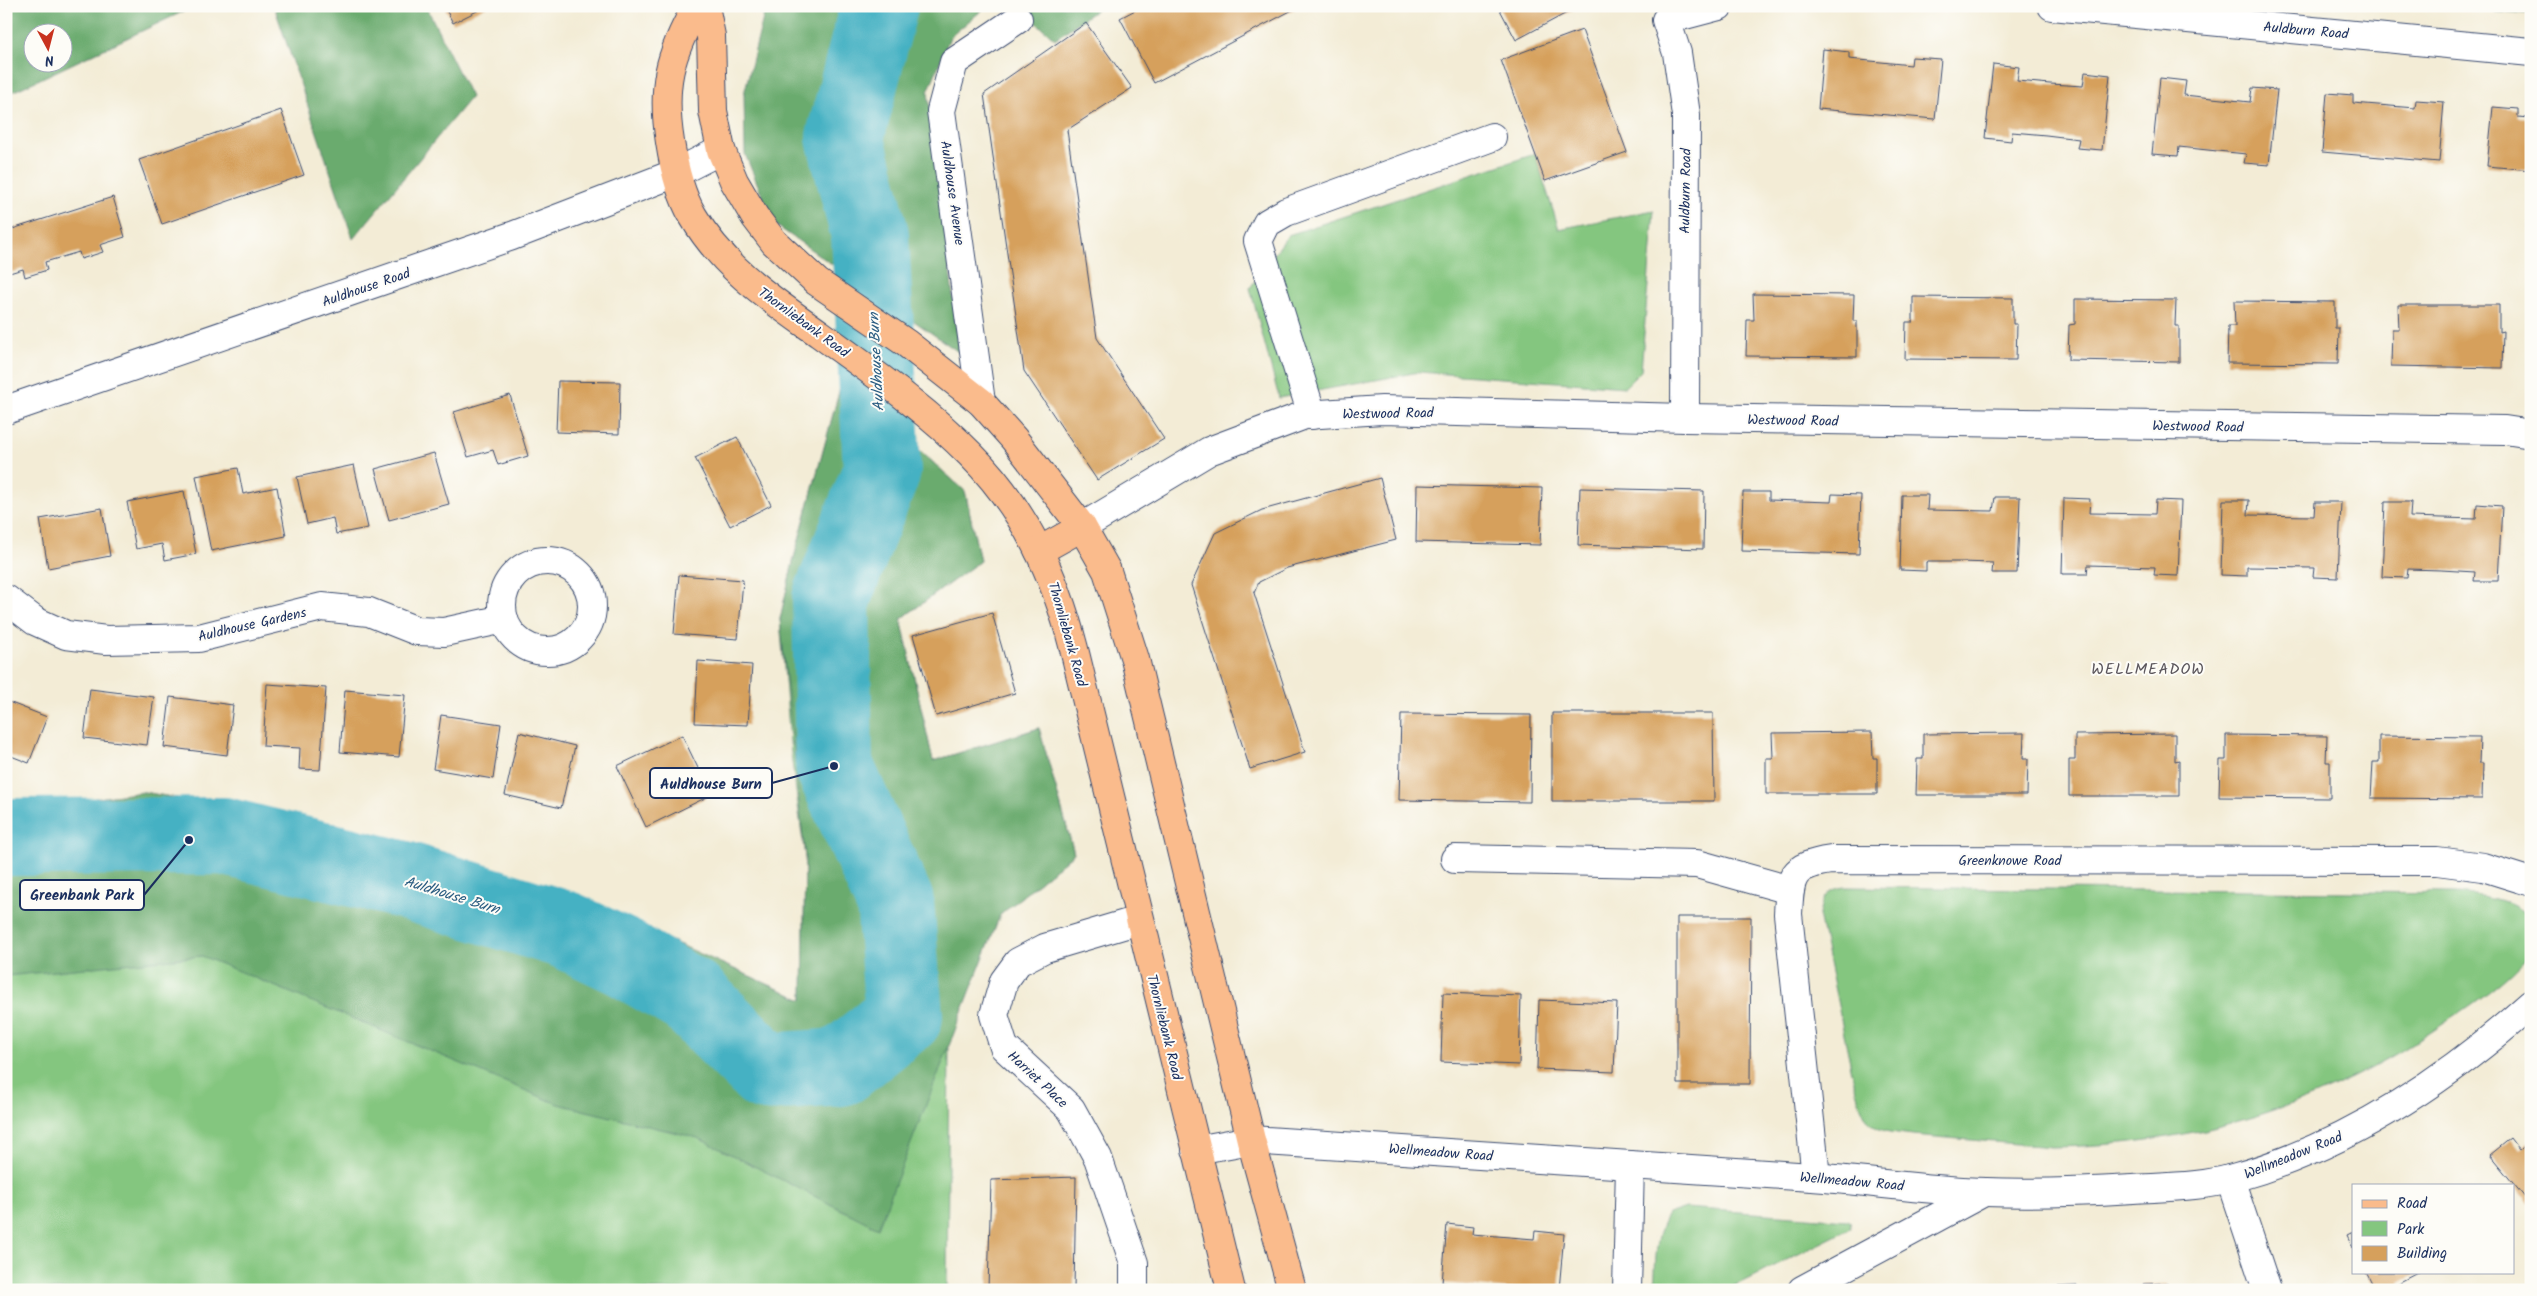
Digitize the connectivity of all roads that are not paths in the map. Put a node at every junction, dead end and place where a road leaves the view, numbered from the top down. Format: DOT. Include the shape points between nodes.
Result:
graph roads {
  1 [pos="697,6"];
  2 [pos="705,6"];
  3 [pos="1719,6"];
  4 [pos="2052,6"];
  5 [pos="1663,13"];
  6 [pos="1018,19"];
  7 [pos="2531,52"];
  8 [pos="1492,137"];
  9 [pos="721,150"];
  10 [pos="676,173"];
  11 [pos="981,402"];
  12 [pos="6,410"];
  13 [pos="1312,415"];
  14 [pos="1685,418"];
  15 [pos="2531,434"];
  16 [pos="1082,526"];
  17 [pos="1039,552"];
  18 [pos="6,598"];
  19 [pos="504,619"];
  20 [pos="1455,859"];
  21 [pos="2531,882"];
  22 [pos="1790,890"];
  23 [pos="1139,920"];
  24 [pos="2531,1004"];
  25 [pos="1251,1140"];
  26 [pos="1196,1150"];
  27 [pos="1630,1165"];
  28 [pos="1816,1177"];
  29 [pos="2230,1180"];
  30 [pos="1984,1192"];
  31 [pos="1134,1290"];
  32 [pos="1230,1290"];
  33 [pos="1292,1290"];
  34 [pos="1627,1290"];
  35 [pos="1802,1290"];
  36 [pos="2266,1290"];
  1 -- 10 [label="main road, Thornliebank Road" via="674,54 666,84 666,118"];
  2 -- 9 [label="main road" via="711,36 712,111"];
  3 -- 5 [label="street, Auldburn Road"];
  4 -- 7 [label="street, Auldburn Road"];
  5 -- 14 [label="street, Auldburn Road" via="1677,53 1686,115"];
  6 -- 11 [label="street, Auldhouse Avenue" via="954,62 942,111"];
  8 -- 13 [label="street" via="1286,212 1266,223 1258,241"];
  9 -- 10 [label="street, Auldhouse Road"];
  9 -- 11 [label="main road" via="734,182 774,242 817,282 906,343"];
  10 -- 12 [label="street, Auldhouse Road" via="512,236"];
  10 -- 17 [label="main road, Thornliebank Road" via="692,215 732,267 769,298 912,400 971,454 1004,495"];
  11 -- 16 [label="main road"];
  13 -- 14 [label="street, Westwood Road" via="1382,410"];
  13 -- 16 [label="street, Westwood Road" via="1209,450"];
  14 -- 15 [label="street, Westwood Road" via="2505,430"];
  16 -- 17 [label="main road"];
  16 -- 25 [label="main road" via="1107,572 1135,659"];
  17 -- 23 [label="main road, Thornliebank Road" via="1062,601"];
  18 -- 19 [label="street, Auldhouse Gardens" via="35,621 66,634 106,640 199,638 322,607 369,612 417,631 444,632"];
  20 -- 22 [label="street" via="1697,864"];
  21 -- 22 [label="street, Greenknowe Road" via="2483,867 2437,861 1831,860 1808,864 1795,874"];
  22 -- 28 [label="street, Greenknowe Road" via="1788,914"];
  23 -- 26 [label="main road, Thornliebank Road"];
  23 -- 31 [label="street, Harriet Place" via="1045,948 1018,962 1004,981 994,1015 1004,1047 1071,1109 1098,1158 1134,1263"];
  24 -- 29 [label="street, Wellmeadow Road" via="2463,1060 2404,1102 2349,1133 2293,1158"];
  25 -- 26 [label="street, Wellmeadow Road"];
  25 -- 27 [label="street, Wellmeadow Road"];
  25 -- 33 [label="main road"];
  26 -- 32 [label="main road, Thornliebank Road"];
  27 -- 28 [label="street, Wellmeadow Road"];
  27 -- 34 [label="street"];
  28 -- 30 [label="street, Wellmeadow Road"];
  29 -- 30 [label="street, Wellmeadow Road" via="2084,1192"];
  29 -- 36 [label="street"];
  30 -- 35 [label="street, Wellmeadow Road"];
}
